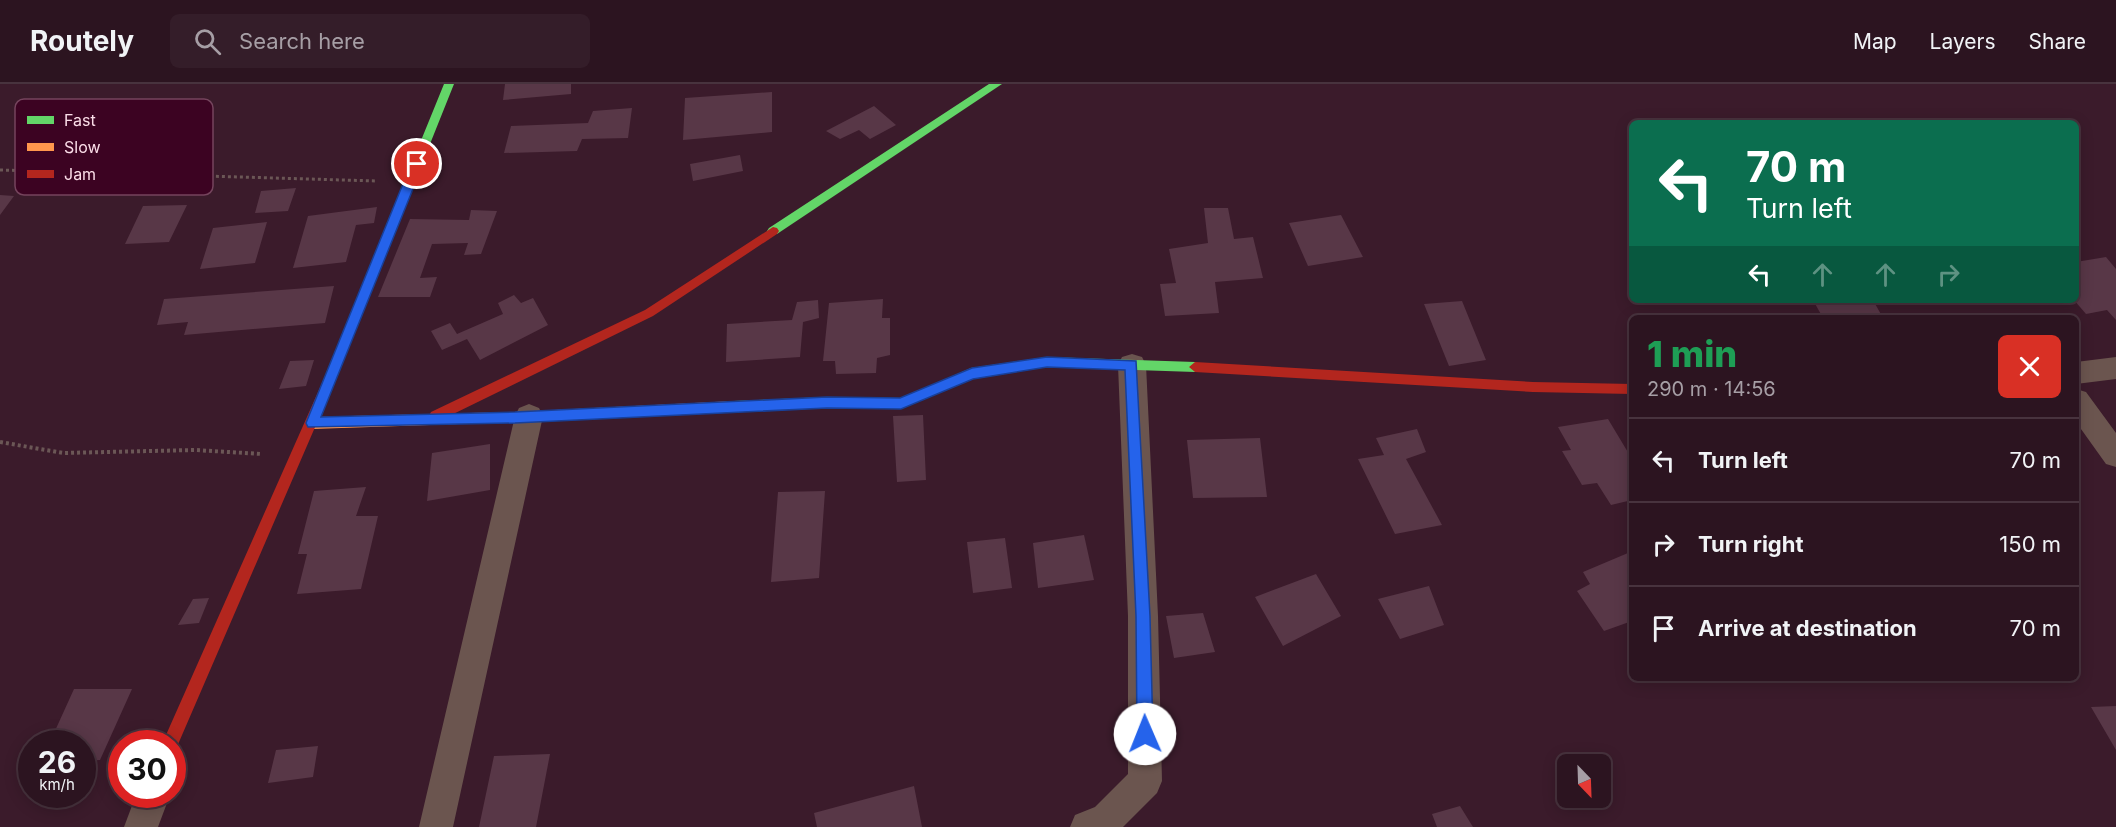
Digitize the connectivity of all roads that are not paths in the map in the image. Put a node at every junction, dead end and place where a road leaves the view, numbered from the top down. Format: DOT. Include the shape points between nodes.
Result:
graph roads {
  1 [pos="449,84"];
  2 [pos="997,84"];
  3 [pos="1132,365"];
  4 [pos="2116,368"];
  5 [pos="2079,373"];
  6 [pos="1629,389"];
  7 [pos="2079,404"];
  8 [pos="529,416"];
  9 [pos="430,419"];
  10 [pos="312,423"];
  11 [pos="2116,455"];
  12 [pos="176,730"];
  13 [pos="148,808"];
  14 [pos="141,827"];
  15 [pos="436,827"];
  16 [pos="1087,827"];
  1 -- 10 [label="street"];
  2 -- 9 [label="street" via="649,313"];
  3 -- 6 [label="street"];
  3 -- 8 [label="street" via="1047,362 972,374 901,404 827,402"];
  3 -- 16 [label="street" via="1143,616 1145,781 1107,819"];
  4 -- 5 [label="street"];
  7 -- 11 [label="street"];
  8 -- 9 [label="street"];
  8 -- 15 [label="street"];
  9 -- 10 [label="street"];
  10 -- 12 [label="street"];
  13 -- 14 [label="street"];
}
